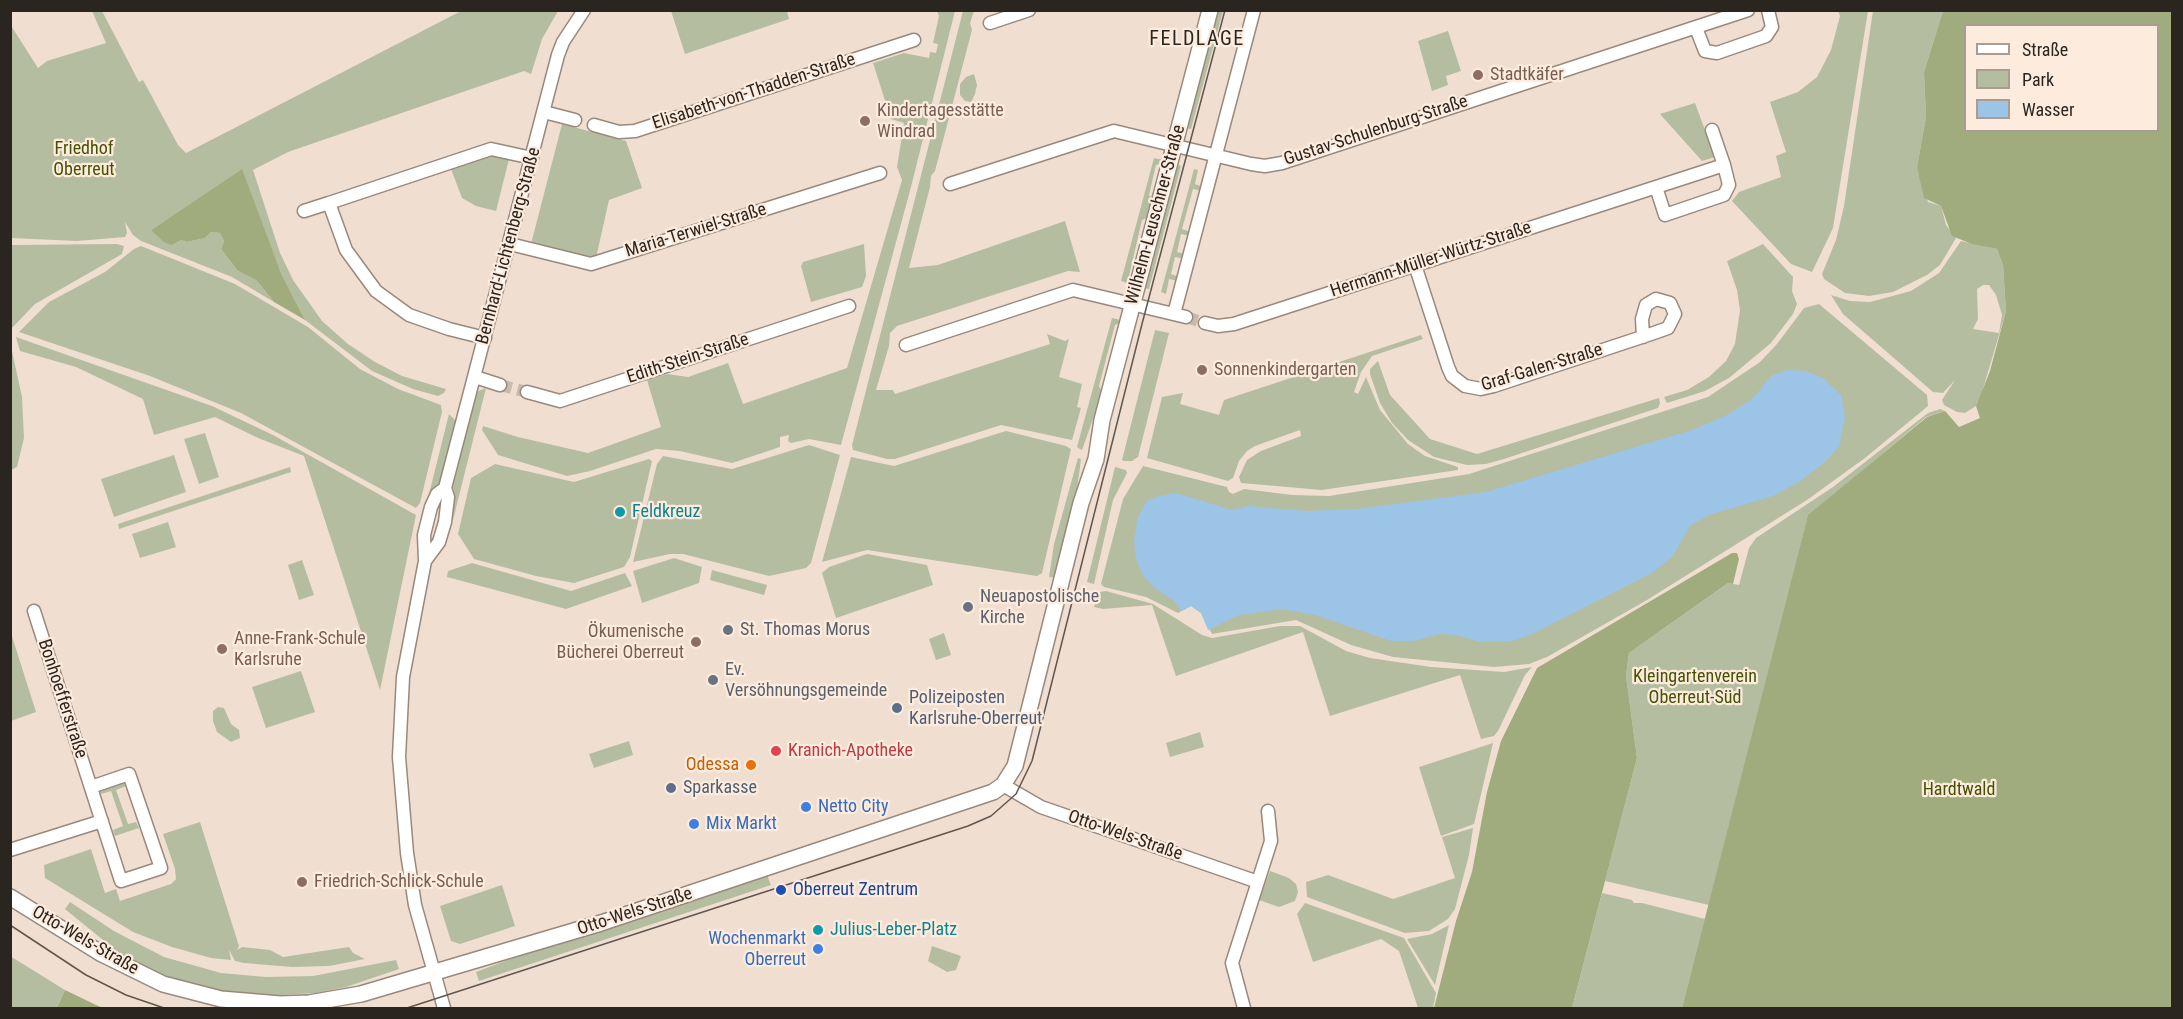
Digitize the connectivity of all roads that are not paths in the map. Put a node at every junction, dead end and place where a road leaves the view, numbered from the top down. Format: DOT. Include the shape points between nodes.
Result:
graph roads {
  1 [pos="584,10"];
  2 [pos="1029,10"];
  3 [pos="1210,10"];
  4 [pos="1254,10"];
  5 [pos="1748,10"];
  6 [pos="1768,10"];
  7 [pos="990,23"];
  8 [pos="1696,28"];
  9 [pos="914,40"];
  10 [pos="544,112"];
  11 [pos="575,120"];
  12 [pos="594,125"];
  13 [pos="1712,130"];
  14 [pos="1174,144"];
  15 [pos="1217,155"];
  16 [pos="532,158"];
  17 [pos="1724,165"];
  18 [pos="880,173"];
  19 [pos="950,184"];
  20 [pos="1656,187"];
  21 [pos="329,202"];
  22 [pos="304,211"];
  23 [pos="510,244"];
  24 [pos="1415,265"];
  25 [pos="1134,304"];
  26 [pos="849,306"];
  27 [pos="1205,323"];
  28 [pos="1643,337"];
  29 [pos="485,338"];
  30 [pos="906,345"];
  31 [pos="475,377"];
  32 [pos="500,385"];
  33 [pos="527,392"];
  34 [pos="445,488"];
  35 [pos="425,561"];
  36 [pos="34,611"];
  37 [pos="1002,785"];
  38 [pos="91,787"];
  39 [pos="1268,811"];
  40 [pos="102,821"];
  41 [pos="10,850"];
  42 [pos="1258,882"];
  43 [pos="10,897"];
  44 [pos="434,973"];
  45 [pos="444,1008"];
  46 [pos="1244,1008"];
  1 -- 10 [label="street, Bernhard-Lichtenberg-Straße" via="562,42"];
  2 -- 7 [label="street"];
  3 -- 14 [label="street, Wilhelm-Leuschner-Straße"];
  4 -- 15 [label="street"];
  5 -- 8 [label="street, Gustav-Schulenburg-Straße"];
  6 -- 8 [label="street" via="1772,27 1766,36 1717,53 1705,51"];
  8 -- 15 [label="street, Gustav-Schulenburg-Straße" via="1282,163 1265,166"];
  9 -- 12 [label="street, Elisabeth-von-Thadden-Straße" via="635,131 619,132"];
  10 -- 11 [label="street"];
  10 -- 16 [label="street, Bernhard-Lichtenberg-Straße"];
  13 -- 17 [label="street"];
  14 -- 15 [label="street, Gustav-Schulenburg-Straße"];
  14 -- 19 [label="street, Gustav-Schulenburg-Straße" via="1110,131"];
  14 -- 25 [label="street, Wilhelm-Leuschner-Straße"];
  15 -- 25 [label="street" via="1180,316"];
  16 -- 21 [label="street" via="491,149"];
  16 -- 23 [label="street, Bernhard-Lichtenberg-Straße"];
  17 -- 20 [label="street, Hermann-Müller-Würtz-Straße"];
  17 -- 20 [label="street" via="1729,185 1724,195 1665,215"];
  18 -- 23 [label="street, Maria-Terwiel-Straße" via="591,264"];
  20 -- 24 [label="street, Hermann-Müller-Würtz-Straße"];
  21 -- 22 [label="street"];
  21 -- 29 [label="street" via="346,250 376,291 409,315"];
  23 -- 29 [label="street, Bernhard-Lichtenberg-Straße"];
  24 -- 27 [label="street, Hermann-Müller-Würtz-Straße" via="1234,324"];
  24 -- 28 [label="street, Graf-Galen-Straße" via="1448,368 1465,386 1494,386"];
  25 -- 30 [label="street" via="1069,291"];
  25 -- 37 [label="street, Wilhelm-Leuschner-Straße" via="1015,766"];
  26 -- 33 [label="street, Edith-Stein-Straße" via="560,401"];
  29 -- 31 [label="street, Bernhard-Lichtenberg-Straße"];
  31 -- 32 [label="street"];
  31 -- 34 [label="street, Bernhard-Lichtenberg-Straße"];
  34 -- 35 [label="street, Bernhard-Lichtenberg-Straße" via="445,522 439,542"];
  34 -- 35 [label="street, Bernhard-Lichtenberg-Straße" via="430,507 424,535"];
  35 -- 44 [label="street, Bernhard-Lichtenberg-Straße" via="403,677 399,757 410,878"];
  36 -- 38 [label="street, Bonhoefferstraße"];
  37 -- 42 [label="street, Otto-Wels-Straße" via="1041,807"];
  37 -- 44 [label="street, Otto-Wels-Straße" via="983,797 814,854"];
  38 -- 40 [label="street, Bonhoefferstraße"];
  38 -- 40 [label="street, Bonhoefferstraße" via="129,774 160,868 121,881"];
  39 -- 42 [label="street" via="1271,841"];
  40 -- 41 [label="street"];
  42 -- 46 [label="street" via="1232,963"];
  43 -- 44 [label="street, Otto-Wels-Straße" via="131,970 163,984 221,999 309,1003 361,994"];
  44 -- 45 [label="street, Bernhard-Lichtenberg-Straße"];
}
